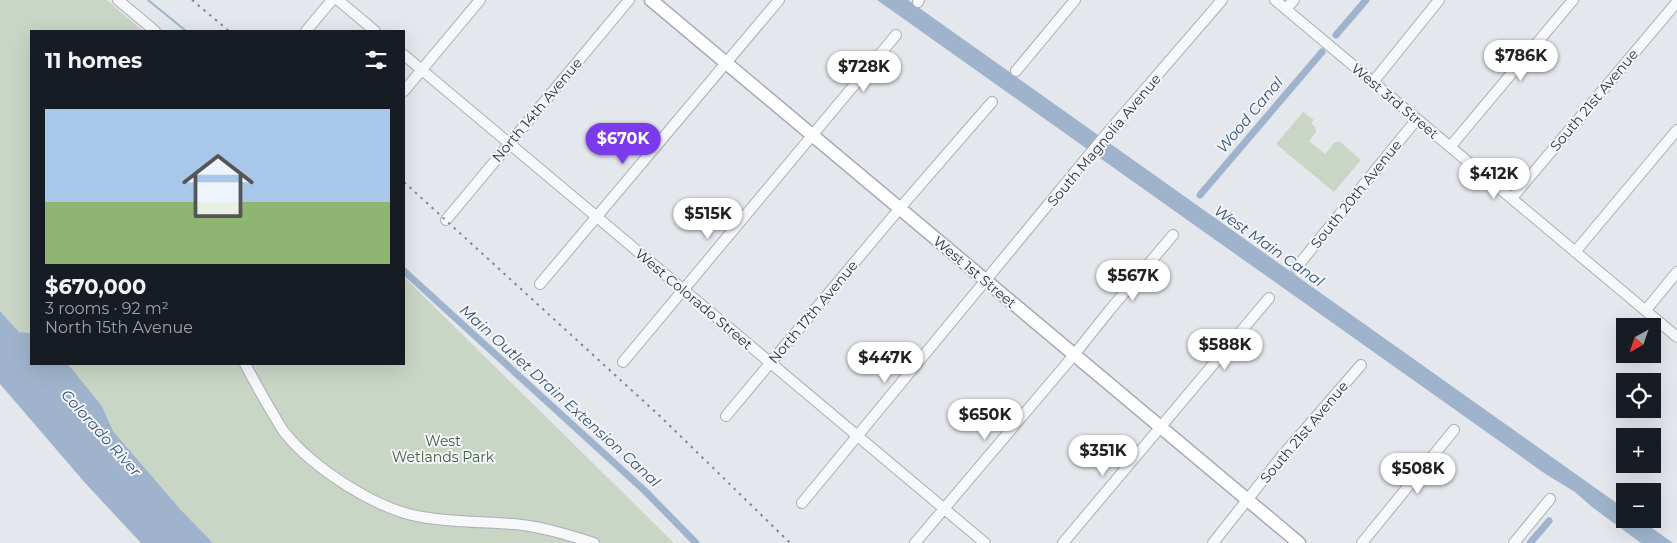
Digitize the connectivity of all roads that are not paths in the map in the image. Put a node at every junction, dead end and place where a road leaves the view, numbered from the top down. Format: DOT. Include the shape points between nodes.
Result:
graph roads {
  1 [pos="118,0"];
  2 [pos="332,0"];
  3 [pos="338,0"];
  4 [pos="480,0"];
  5 [pos="629,0"];
  6 [pos="651,0"];
  7 [pos="779,0"];
  8 [pos="1075,0"];
  9 [pos="1222,0"];
  10 [pos="1275,0"];
  11 [pos="1294,0"];
  12 [pos="1439,0"];
  13 [pos="1573,0"];
  14 [pos="1677,2"];
  15 [pos="1286,9"];
  16 [pos="154,30"];
  17 [pos="307,30"];
  18 [pos="374,30"];
  19 [pos="896,35"];
  20 [pos="405,56"];
  21 [pos="726,63"];
  22 [pos="421,70"];
  23 [pos="1016,71"];
  24 [pos="1373,82"];
  25 [pos="405,90"];
  26 [pos="992,102"];
  27 [pos="1417,119"];
  28 [pos="1677,130"];
  29 [pos="813,136"];
  30 [pos="510,144"];
  31 [pos="1450,147"];
  32 [pos="1512,198"];
  33 [pos="900,208"];
  34 [pos="596,216"];
  35 [pos="446,220"];
  36 [pos="1173,235"];
  37 [pos="1575,252"];
  38 [pos="1296,268"];
  39 [pos="1677,272"];
  40 [pos="986,281"];
  41 [pos="540,284"];
  42 [pos="683,289"];
  43 [pos="1269,298"];
  44 [pos="1646,310"];
  45 [pos="1677,337"];
  46 [pos="1074,355"];
  47 [pos="623,362"];
  48 [pos="771,363"];
  49 [pos="246,365"];
  50 [pos="1361,365"];
  51 [pos="726,416"];
  52 [pos="1162,428"];
  53 [pos="1454,430"];
  54 [pos="858,436"];
  55 [pos="1550,499"];
  56 [pos="1248,500"];
  57 [pos="802,503"];
  58 [pos="944,508"];
  59 [pos="594,543"];
  60 [pos="915,543"];
  61 [pos="985,543"];
  62 [pos="1063,543"];
  63 [pos="1213,543"];
  64 [pos="1299,543"];
  65 [pos="1362,543"];
  66 [pos="1514,543"];
  1 -- 16 [label="street"];
  2 -- 17 [label="street"];
  3 -- 18 [label="street"];
  4 -- 22 [label="street"];
  5 -- 30 [label="street, North 14th Avenue"];
  6 -- 21 [label="main road, West 1st Street"];
  7 -- 21 [label="street"];
  8 -- 23 [label="street"];
  9 -- 40 [label="street, South Magnolia Avenue"];
  10 -- 15 [label="street, West 3rd Street"];
  11 -- 15 [label="street"];
  12 -- 24 [label="street"];
  13 -- 31 [label="street"];
  14 -- 32 [label="street, South 21st Avenue"];
  15 -- 24 [label="street, West 3rd Street"];
  19 -- 29 [label="street"];
  20 -- 22 [label="street, West Colorado Street"];
  21 -- 29 [label="main road, West 1st Street"];
  21 -- 34 [label="street"];
  22 -- 25 [label="street"];
  22 -- 30 [label="street, West Colorado Street"];
  24 -- 27 [label="street, West 3rd Street"];
  26 -- 33 [label="street, North 17th Avenue"];
  27 -- 31 [label="street, West 3rd Street"];
  27 -- 38 [label="street, South 20th Avenue"];
  28 -- 37 [label="street"];
  29 -- 33 [label="main road, West 1st Street"];
  29 -- 42 [label="street"];
  30 -- 34 [label="street, West Colorado Street"];
  30 -- 35 [label="street, North 14th Avenue"];
  31 -- 32 [label="street, West 3rd Street"];
  32 -- 37 [label="street, West 3rd Street"];
  33 -- 40 [label="main road, West 1st Street"];
  33 -- 48 [label="street, North 17th Avenue"];
  34 -- 41 [label="street"];
  34 -- 42 [label="street, West Colorado Street"];
  36 -- 46 [label="street"];
  37 -- 44 [label="street, West 3rd Street"];
  39 -- 44 [label="street"];
  40 -- 46 [label="main road, West 1st Street"];
  40 -- 54 [label="street, South Magnolia Avenue"];
  42 -- 47 [label="street"];
  42 -- 48 [label="street, West Colorado Street"];
  43 -- 52 [label="street"];
  44 -- 45 [label="street, West 3rd Street"];
  46 -- 52 [label="main road, West 1st Street"];
  46 -- 58 [label="street"];
  48 -- 51 [label="street, North 17th Avenue"];
  48 -- 54 [label="street, West Colorado Street"];
  49 -- 59 [label="street" via="284,432 304,454 386,507 420,517 515,524"];
  50 -- 56 [label="street, South 21st Avenue"];
  52 -- 56 [label="main road, West 1st Street"];
  52 -- 62 [label="street"];
  53 -- 65 [label="street"];
  54 -- 57 [label="street, South Magnolia Avenue"];
  54 -- 58 [label="street, West Colorado Street"];
  55 -- 66 [label="street"];
  56 -- 63 [label="street, South 21st Avenue"];
  56 -- 64 [label="main road, West 1st Street"];
  58 -- 60 [label="street"];
  58 -- 61 [label="street, West Colorado Street"];
}
